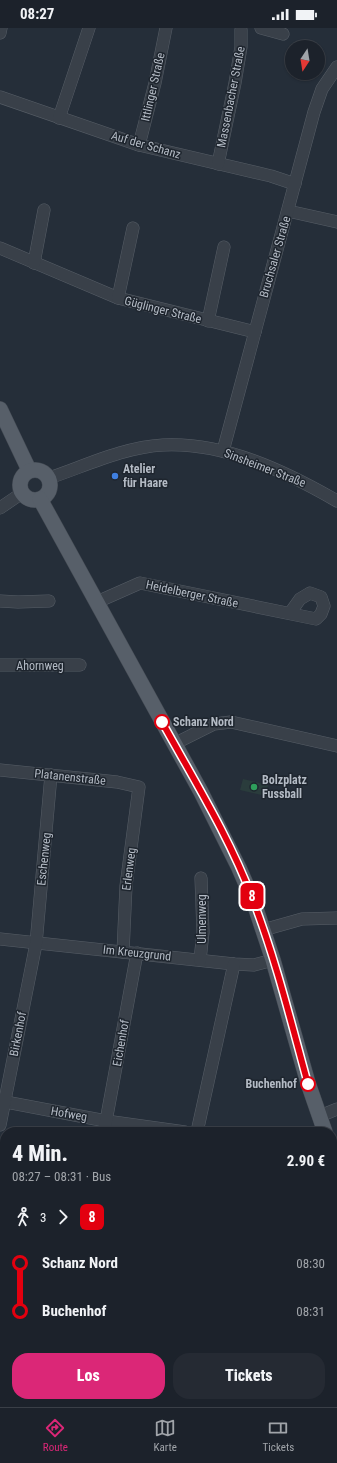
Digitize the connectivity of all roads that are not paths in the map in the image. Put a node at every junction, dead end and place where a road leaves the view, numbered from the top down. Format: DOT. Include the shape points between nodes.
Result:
graph roads {
  1 [pos="1,28"];
  2 [pos="88,28"];
  3 [pos="166,28"];
  4 [pos="261,28"];
  5 [pos="240,29"];
  6 [pos="0,32"];
  7 [pos="283,34"];
  8 [pos="337,67"];
  9 [pos="0,97"];
  10 [pos="59,118"];
  11 [pos="139,145"];
  12 [pos="218,164"];
  13 [pos="296,184"];
  14 [pos="44,210"];
  15 [pos="288,212"];
  16 [pos="337,222"];
  17 [pos="133,228"];
  18 [pos="224,247"];
  19 [pos="0,248"];
  20 [pos="34,262"];
  21 [pos="118,298"];
  22 [pos="208,322"];
  23 [pos="255,332"];
  24 [pos="0,409"];
  25 [pos="223,452"];
  26 [pos="29,470"];
  27 [pos="49,478"];
  28 [pos="22,493"];
  29 [pos="40,499"];
  30 [pos="337,501"];
  31 [pos="0,508"];
  32 [pos="0,601"];
  33 [pos="49,601"];
  34 [pos="97,602"];
  35 [pos="290,613"];
  36 [pos="0,665"];
  37 [pos="80,665"];
  38 [pos="174,744"];
  39 [pos="337,746"];
  40 [pos="0,770"];
  41 [pos="51,775"];
  42 [pos="139,787"];
  43 [pos="201,878"];
  44 [pos="337,918"];
  45 [pos="263,930"];
  46 [pos="0,939"];
  47 [pos="36,944"];
  48 [pos="123,952"];
  49 [pos="137,953"];
  50 [pos="200,960"];
  51 [pos="273,960"];
  52 [pos="234,964"];
  53 [pos="2,1101"];
  54 [pos="337,1110"];
  55 [pos="320,1116"];
  56 [pos="0,1124"];
  57 [pos="105,1126"];
  58 [pos="118,1127"];
  59 [pos="198,1127"];
  60 [pos="323,1127"];
  1 -- 6 [label="street"];
  2 -- 10 [label="street"];
  3 -- 11 [label="street, Ittlinger Straße"];
  4 -- 7 [label="street"];
  5 -- 12 [label="street, Massenbacher Straße" via="241,41 235,83"];
  8 -- 13 [label="street, Bruchsaler Straße" via="328,78 319,98"];
  9 -- 10 [label="street, Auf der Schanz"];
  10 -- 11 [label="street, Auf der Schanz"];
  11 -- 12 [label="street, Auf der Schanz"];
  12 -- 13 [label="street, Auf der Schanz"];
  13 -- 15 [label="street, Bruchsaler Straße"];
  14 -- 20 [label="street"];
  15 -- 16 [label="street"];
  15 -- 23 [label="street, Bruchsaler Straße"];
  17 -- 21 [label="street, Güglinger Straße"];
  18 -- 22 [label="street, Güglinger Straße"];
  19 -- 20 [label="street, Güglinger Straße"];
  20 -- 21 [label="street, Güglinger Straße"];
  21 -- 22 [label="street, Güglinger Straße"];
  22 -- 23 [label="street, Güglinger Straße"];
  23 -- 25 [label="street, Bruchsaler Straße"];
  24 -- 26 [label="main road"];
  25 -- 27 [label="street, Sinsheimer Straße" via="181,446 148,447 106,458"];
  25 -- 30 [label="street, Sinsheimer Straße" via="294,478"];
  26 -- 27 [label="main road" via="37,469"];
  26 -- 28 [label="main road" via="20,480"];
  27 -- 29 [label="main road" via="51,486 47,494"];
  28 -- 29 [label="main road" via="27,498"];
  28 -- 31 [label="street"];
  29 -- 34 [label="main road"];
  32 -- 33 [label="street"];
  34 -- 35 [label="street, Heidelberger Straße" via="140,583"];
  34 -- 38 [label="main road"];
  36 -- 37 [label="street, Ahornweg"];
  38 -- 39 [label="street" via="214,724 231,722"];
  38 -- 45 [label="main road" via="228,844 253,900"];
  40 -- 41 [label="street, Platanenstraße"];
  41 -- 42 [label="street, Platanenstraße"];
  41 -- 47 [label="street, Eschenweg"];
  42 -- 48 [label="street, Erlenweg" via="126,886"];
  43 -- 50 [label="street, Ulmenweg" via="203,932"];
  44 -- 45 [label="street" via="302,919"];
  45 -- 51 [label="main road"];
  46 -- 47 [label="street, Im Kreuzgrund"];
  47 -- 48 [label="street, Im Kreuzgrund"];
  47 -- 53 [label="street, Birkenhof"];
  48 -- 49 [label="street, Im Kreuzgrund"];
  49 -- 50 [label="street, Im Kreuzgrund"];
  49 -- 57 [label="street, Eichenhof"];
  50 -- 52 [label="street, Im Kreuzgrund"];
  51 -- 52 [label="street, Im Kreuzgrund" via="254,965"];
  51 -- 55 [label="main road" via="308,1084"];
  52 -- 59 [label="street"];
  53 -- 56 [label="street, Birkenhof"];
  53 -- 57 [label="street, Hofweg"];
  54 -- 55 [label="street"];
  55 -- 60 [label="main road"];
  57 -- 58 [label="street, Hofweg"];
}
